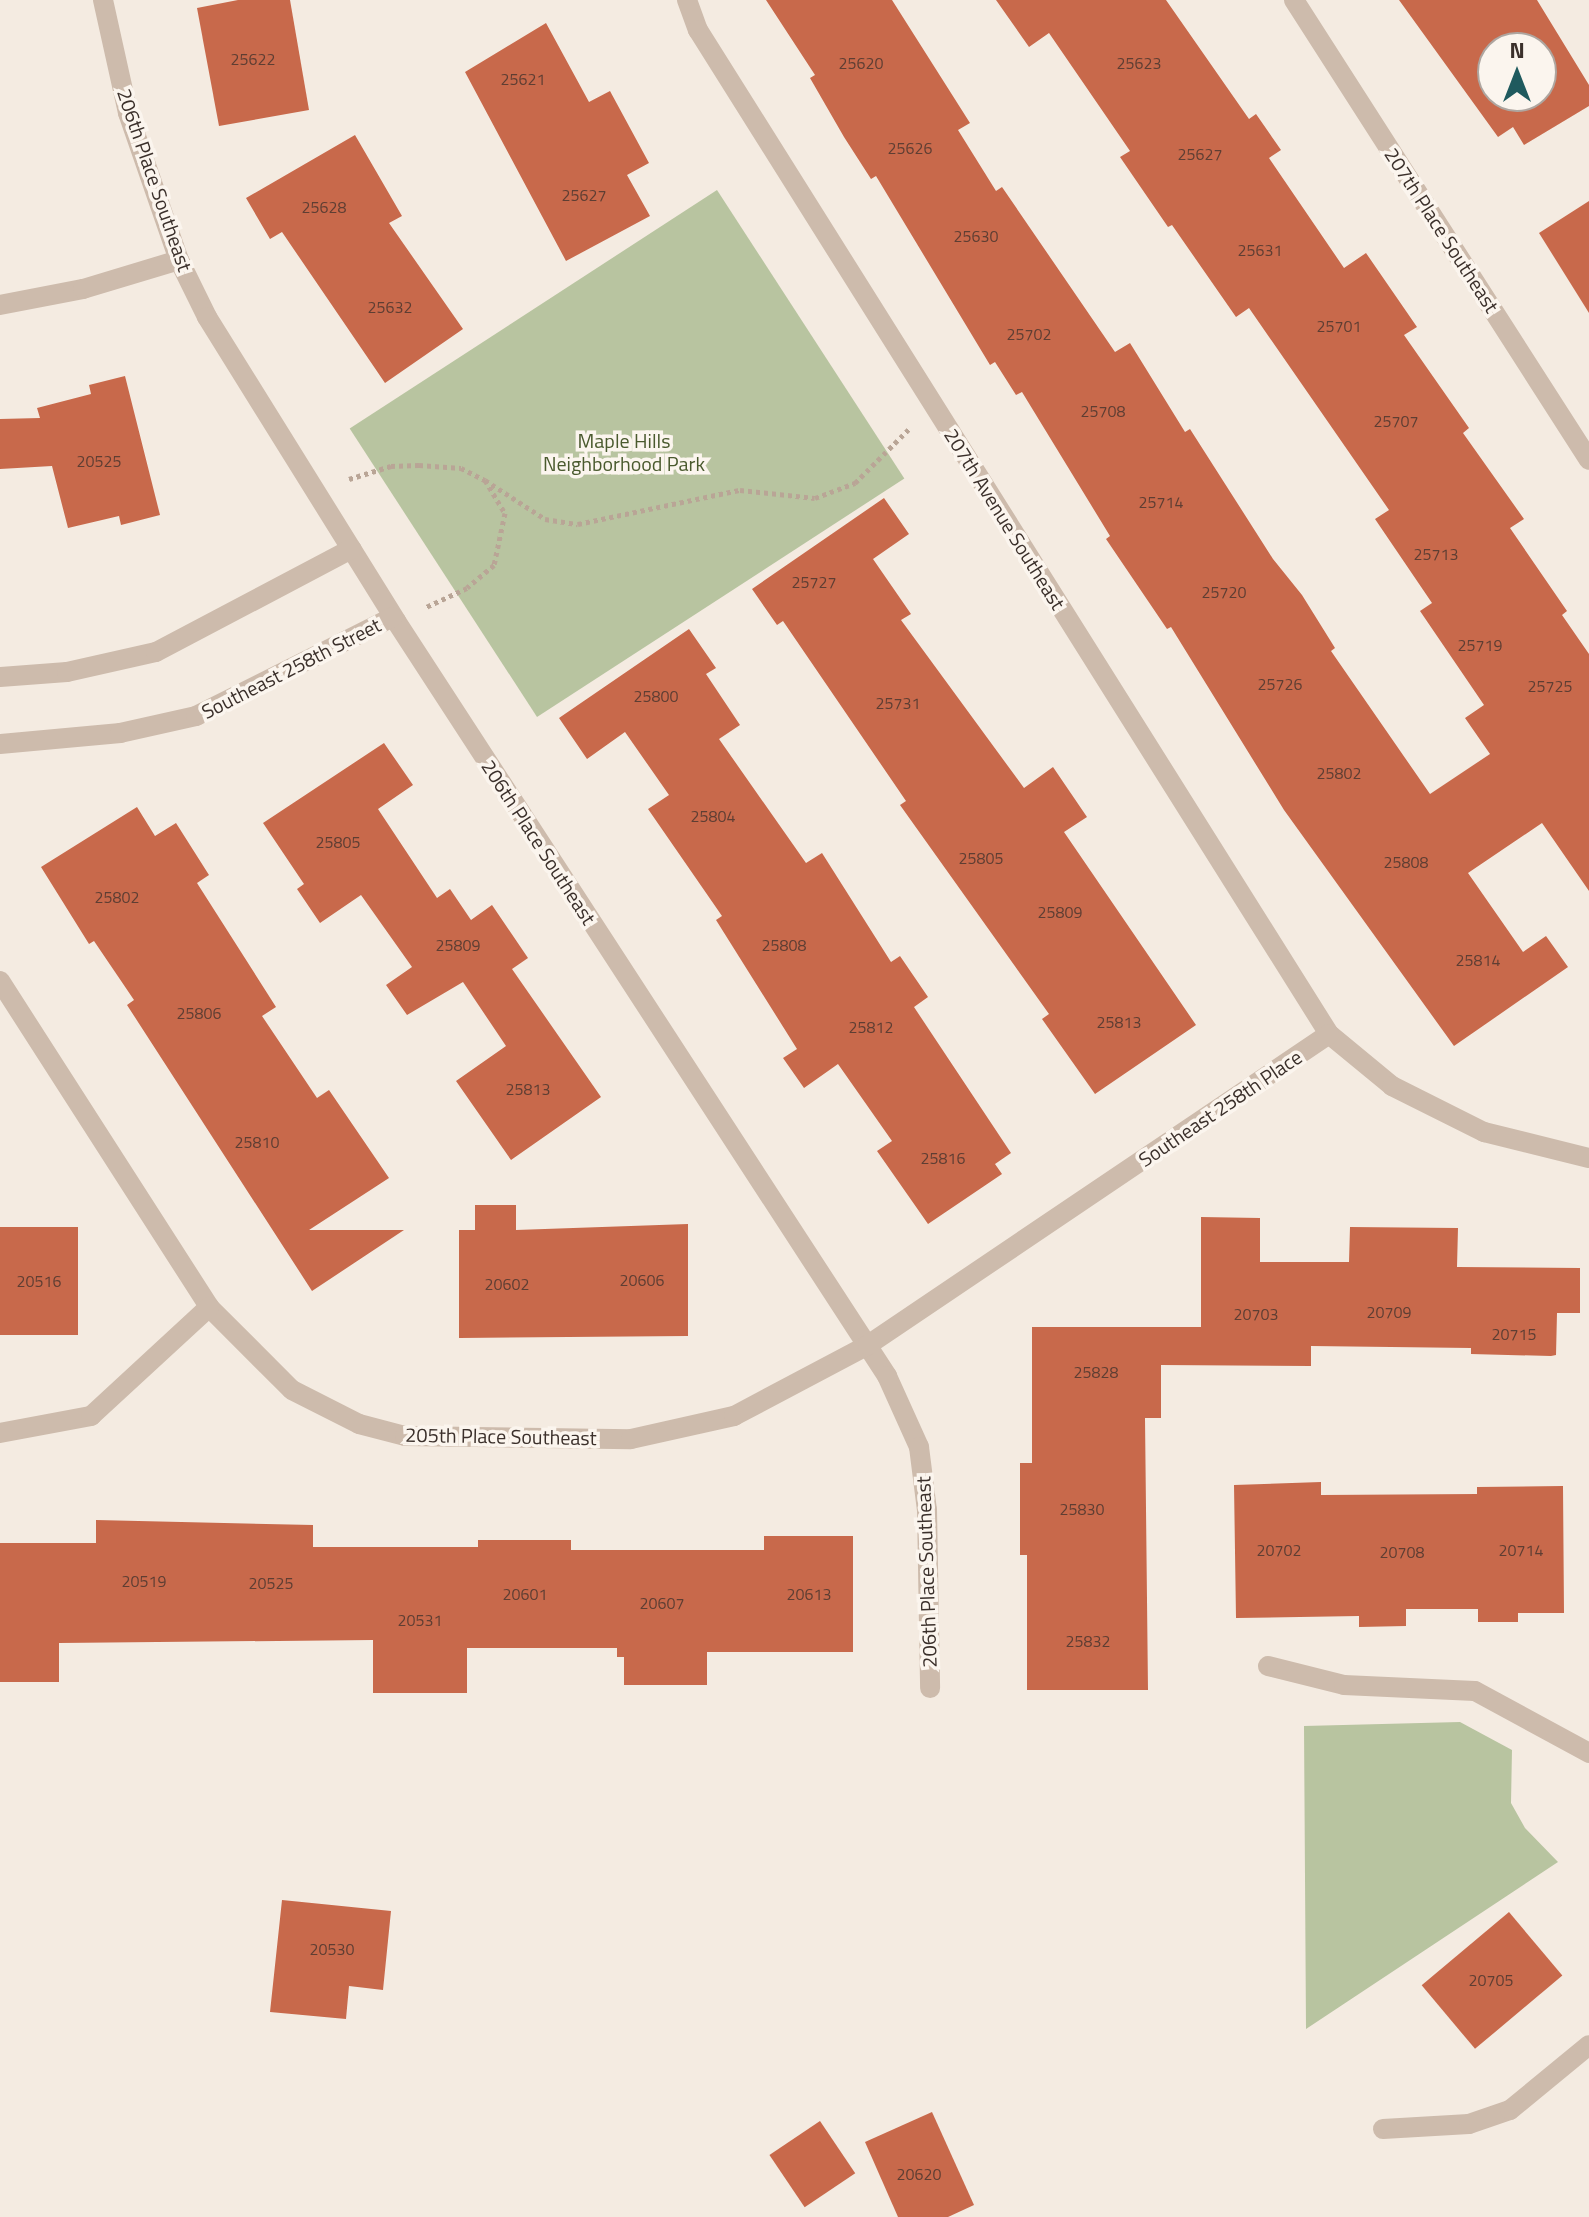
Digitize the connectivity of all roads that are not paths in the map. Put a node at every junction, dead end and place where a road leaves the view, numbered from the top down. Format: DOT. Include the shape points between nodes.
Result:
graph roads {
  1 [pos="103,0"];
  2 [pos="687,0"];
  3 [pos="1294,0"];
  4 [pos="179,260"];
  5 [pos="0,305"];
  6 [pos="1589,460"];
  7 [pos="351,549"];
  8 [pos="394,619"];
  9 [pos="0,677"];
  10 [pos="0,744"];
  11 [pos="0,981"];
  12 [pos="1329,1034"];
  13 [pos="1589,1158"];
  14 [pos="209,1307"];
  15 [pos="868,1345"];
  16 [pos="0,1433"];
  17 [pos="1268,1666"];
  18 [pos="930,1688"];
  19 [pos="1589,1753"];
  20 [pos="1589,2045"];
  21 [pos="1383,2129"];
  1 -- 4 [label="street, 206th Place Southeast" via="128,113"];
  2 -- 12 [label="street, 207th Avenue Southeast" via="698,30"];
  3 -- 6 [label="street, 207th Place Southeast"];
  4 -- 5 [label="street" via="83,289"];
  4 -- 7 [label="street, 206th Place Southeast" via="207,317"];
  7 -- 8 [label="street, 206th Place Southeast"];
  7 -- 9 [label="street" via="156,652 67,672"];
  8 -- 10 [label="street, Southeast 258th Street" via="196,716 120,733"];
  8 -- 15 [label="street, 206th Place Southeast"];
  11 -- 14 [label="street, 205th Place Southeast"];
  12 -- 13 [label="street" via="1392,1086 1484,1132"];
  12 -- 15 [label="street, Southeast 258th Place"];
  14 -- 15 [label="street, 205th Place Southeast" via="292,1390 359,1424 405,1436 631,1439 686,1430 734,1416"];
  14 -- 16 [label="street" via="91,1416"];
  15 -- 18 [label="street, 206th Place Southeast" via="919,1447 927,1510"];
  17 -- 19 [label="street" via="1344,1685 1475,1691"];
  20 -- 21 [label="street" via="1510,2110 1469,2124"];
}
